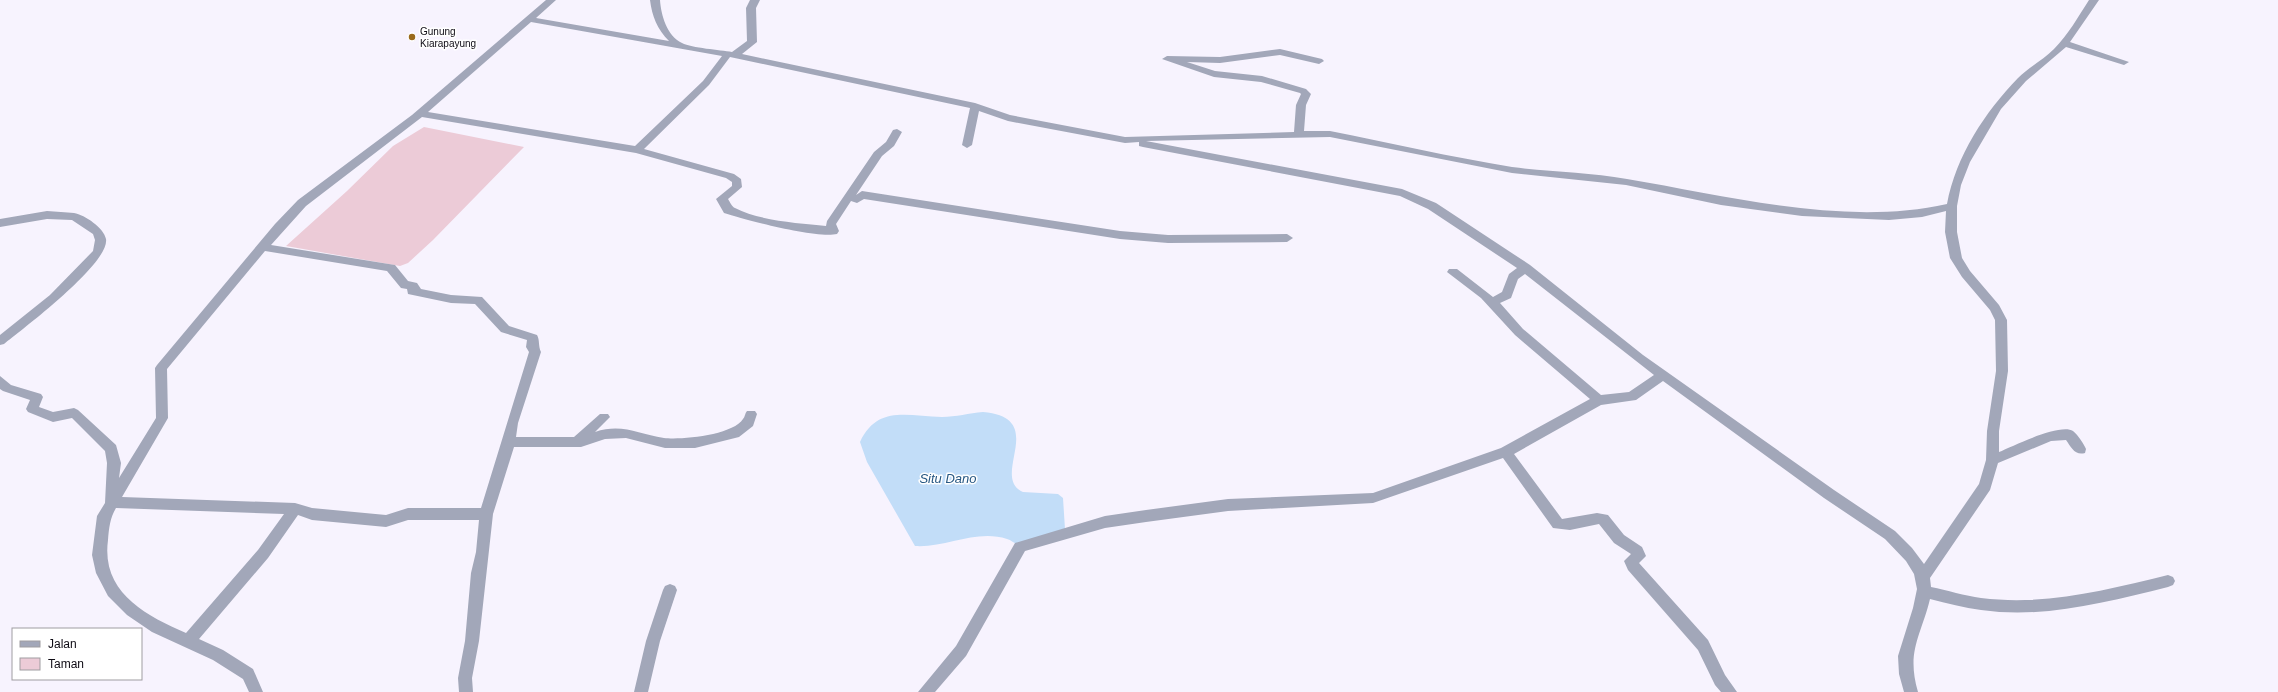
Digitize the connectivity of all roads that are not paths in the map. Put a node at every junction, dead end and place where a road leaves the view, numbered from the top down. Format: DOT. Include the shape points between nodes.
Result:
graph roads {
  1 [pos="551,0"];
  2 [pos="655,0"];
  3 [pos="755,0"];
  4 [pos="2094,0"];
  5 [pos="528,19"];
  6 [pos="2064,43"];
  7 [pos="680,46"];
  8 [pos="731,54"];
  9 [pos="1319,61"];
  10 [pos="2124,62"];
  11 [pos="975,106"];
  12 [pos="420,114"];
  13 [pos="897,132"];
  14 [pos="1299,133"];
  15 [pos="1125,140"];
  16 [pos="967,145"];
  17 [pos="637,150"];
  18 [pos="850,196"];
  19 [pos="1952,206"];
  20 [pos="0,223"];
  21 [pos="1287,238"];
  22 [pos="262,247"];
  23 [pos="1526,268"];
  24 [pos="1453,272"];
  25 [pos="1492,302"];
  26 [pos="0,341"];
  27 [pos="1663,375"];
  28 [pos="0,381"];
  29 [pos="1599,400"];
  30 [pos="751,414"];
  31 [pos="604,417"];
  32 [pos="509,442"];
  33 [pos="575,442"];
  34 [pos="2080,449"];
  35 [pos="1506,452"];
  36 [pos="1992,460"];
  37 [pos="111,502"];
  38 [pos="295,509"];
  39 [pos="486,514"];
  40 [pos="2168,581"];
  41 [pos="1923,584"];
  42 [pos="670,590"];
  43 [pos="189,641"];
  44 [pos="256,692"];
  45 [pos="466,692"];
  46 [pos="641,692"];
  47 [pos="925,692"];
  48 [pos="1730,692"];
  49 [pos="1911,692"];
  1 -- 5 [label="street"];
  2 -- 7 [label="street" via="658,22"];
  3 -- 8 [label="street" via="751,8 752,42"];
  4 -- 6 [label="street"];
  5 -- 7 [label="street"];
  5 -- 12 [label="street"];
  6 -- 10 [label="street"];
  6 -- 19 [label="street" via="2023,79 1997,108 1965,162 1956,185"];
  7 -- 8 [label="street"];
  8 -- 11 [label="street"];
  8 -- 17 [label="street" via="706,83"];
  9 -- 14 [label="street" via="1280,52 1220,60 1167,59 1203,72 1262,79 1304,91 1306,94 1301,106"];
  11 -- 15 [label="street" via="1008,118"];
  11 -- 16 [label="street"];
  12 -- 17 [label="street"];
  12 -- 22 [label="street" via="302,203"];
  13 -- 18 [label="street" via="888,146 878,154"];
  14 -- 15 [label="street"];
  14 -- 19 [label="street" via="1345,135 1512,170 1626,182 1721,201 1802,212 1889,216 1922,213"];
  15 -- 23 [label="street" via="1402,193 1432,206"];
  17 -- 18 [label="street" via="734,177 737,188 721,199 728,210 772,223 833,231 831,224"];
  18 -- 21 [label="street" via="857,199 862,195 1120,235 1168,239"];
  19 -- 36 [label="street" via="1951,232 1956,258 1995,308 2001,320 2002,371 1993,431"];
  20 -- 26 [label="street" via="47,215 74,217 98,232 101,240 98,252 54,298"];
  22 -- 32 [label="street" via="390,268 405,285 416,288 412,291 451,299 478,300 505,329 533,338 532,347 535,352 512,423"];
  22 -- 37 [label="street" via="163,364 160,373 163,393 162,418"];
  23 -- 25 [label="street" via="1513,277 1507,295"];
  23 -- 27 [label="street" via="1598,327"];
  24 -- 25 [label="street"];
  25 -- 29 [label="street" via="1519,332"];
  27 -- 29 [label="street" via="1632,397"];
  27 -- 41 [label="street" via="1890,534 1906,551"];
  28 -- 37 [label="street" via="7,388 37,397 32,409 53,417 74,413 108,445 114,463"];
  29 -- 35 [label="street"];
  30 -- 33 [label="street" via="750,422 734,433 695,443 664,443 626,433 604,434"];
  31 -- 33 [label="street"];
  32 -- 33 [label="street"];
  32 -- 39 [label="street"];
  34 -- 36 [label="street" via="2069,435 2050,436"];
  35 -- 47 [label="street" via="1373,498 1228,505 1146,516 1105,522 1020,547 961,651"];
  35 -- 48 [label="street" via="1558,524 1566,526 1603,518 1619,539 1637,551 1639,556 1632,561 1633,566 1703,644 1720,680"];
  36 -- 41 [label="street" via="1985,486"];
  37 -- 38 [label="street"];
  37 -- 43 [label="street" via="104,516 99,555 103,573 113,592 132,611 157,627"];
  38 -- 39 [label="street" via="312,514 386,521 408,514"];
  38 -- 43 [label="street" via="259,560"];
  39 -- 45 [label="street" via="484,552 478,573 472,641 465,678"];
  40 -- 41 [label="street" via="2080,602 2020,606 1981,604"];
  41 -- 49 [label="street" via="1921,605 1905,661"];
  42 -- 46 [label="street" via="653,642"];
  43 -- 44 [label="street" via="248,674"];
}
